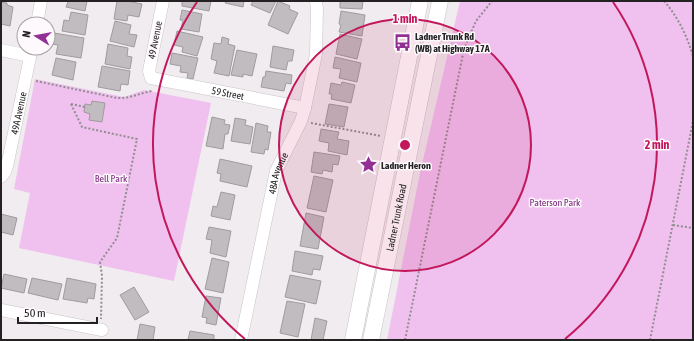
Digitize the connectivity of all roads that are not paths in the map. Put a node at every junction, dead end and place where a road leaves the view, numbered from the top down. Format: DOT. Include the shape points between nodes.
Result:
graph roads {
  1 [pos="41,1"];
  2 [pos="163,1"];
  3 [pos="420,1"];
  4 [pos="440,1"];
  5 [pos="317,5"];
  6 [pos="38,16"];
  7 [pos="1,50"];
  8 [pos="16,51"];
  9 [pos="30,56"];
  10 [pos="151,78"];
  11 [pos="305,108"];
  12 [pos="1,177"];
  13 [pos="1,310"];
  14 [pos="102,330"];
  15 [pos="241,340"];
  16 [pos="353,340"];
  17 [pos="371,340"];
  1 -- 6 [label="street"];
  2 -- 10 [label="street, 49 Avenue" via="149,70"];
  3 -- 16 [label="main road, Ladner Trunk Road"];
  4 -- 17 [label="main road, Ladner Trunk Road"];
  5 -- 11 [label="street, 48A Avenue" via="316,54"];
  7 -- 8 [label="street"];
  9 -- 12 [label="street, 49A Avenue" via="6,172"];
  10 -- 11 [label="street, 59 Street"];
  11 -- 15 [label="street, 48A Avenue" via="302,121 276,171"];
  13 -- 14 [label="street"];
}
